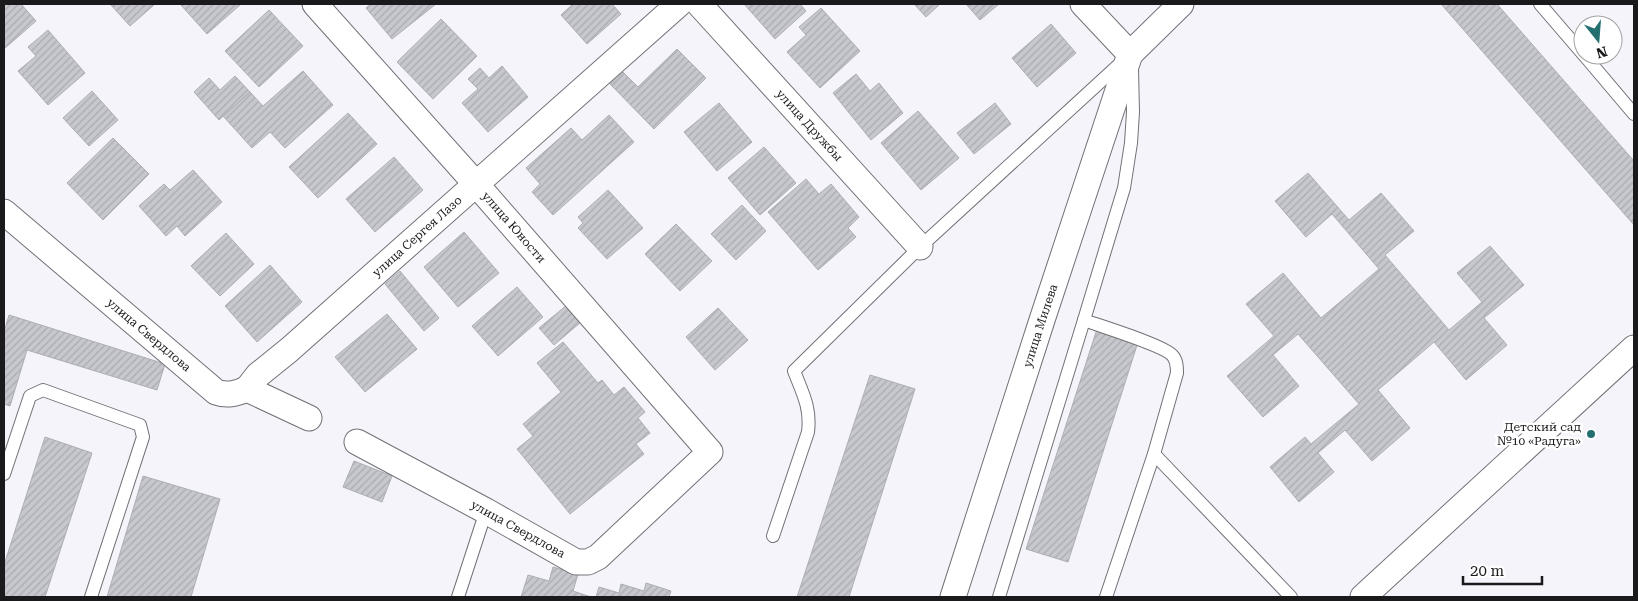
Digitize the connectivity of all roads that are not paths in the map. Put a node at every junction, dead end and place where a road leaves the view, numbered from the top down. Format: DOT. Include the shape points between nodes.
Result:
graph roads {
  1 [pos="315,4"];
  2 [pos="679,4"];
  3 [pos="698,4"];
  4 [pos="1083,4"];
  5 [pos="1181,4"];
  6 [pos="1540,4"];
  7 [pos="1573,42"];
  8 [pos="1130,54"];
  9 [pos="1592,65"];
  10 [pos="1634,114"];
  11 [pos="476,184"];
  12 [pos="4,212"];
  13 [pos="920,247"];
  14 [pos="1084,320"];
  15 [pos="1634,348"];
  16 [pos="247,390"];
  17 [pos="310,418"];
  18 [pos="357,442"];
  19 [pos="710,452"];
  20 [pos="1154,454"];
  21 [pos="4,474"];
  22 [pos="486,511"];
  23 [pos="773,536"];
  24 [pos="91,597"];
  25 [pos="458,597"];
  26 [pos="953,597"];
  27 [pos="999,597"];
  28 [pos="1106,597"];
  29 [pos="1291,597"];
  30 [pos="1363,597"];
  1 -- 11 [label="street, улица Юности"];
  2 -- 11 [label="street, улица Сергея Лазо"];
  3 -- 13 [label="street, улица Дружбы"];
  4 -- 8 [label="street"];
  5 -- 8 [label="street"];
  6 -- 7 [label="lane"];
  8 -- 13 [label="lane"];
  8 -- 14 [label="lane" via="1133,112 1124,188"];
  8 -- 26 [label="street, улица Милева"];
  9 -- 10 [label="lane"];
  11 -- 16 [label="street, улица Сергея Лазо" via="258,375"];
  11 -- 19 [label="street, улица Юности"];
  12 -- 16 [label="street, улица Свердлова" via="216,392 224,395"];
  13 -- 23 [label="lane" via="794,371 810,418"];
  14 -- 20 [label="lane" via="1156,346 1172,354 1176,361 1177,373"];
  14 -- 27 [label="lane"];
  15 -- 30 [label="street"];
  16 -- 17 [label="street"];
  18 -- 22 [label="street, улица Свердлова"];
  19 -- 22 [label="street, улица Свердлова" via="598,557 588,562 576,562"];
  20 -- 28 [label="lane"];
  20 -- 29 [label="lane"];
  21 -- 24 [label="lane" via="30,396 43,390 140,425 143,437"];
  22 -- 25 [label="lane"];
}
